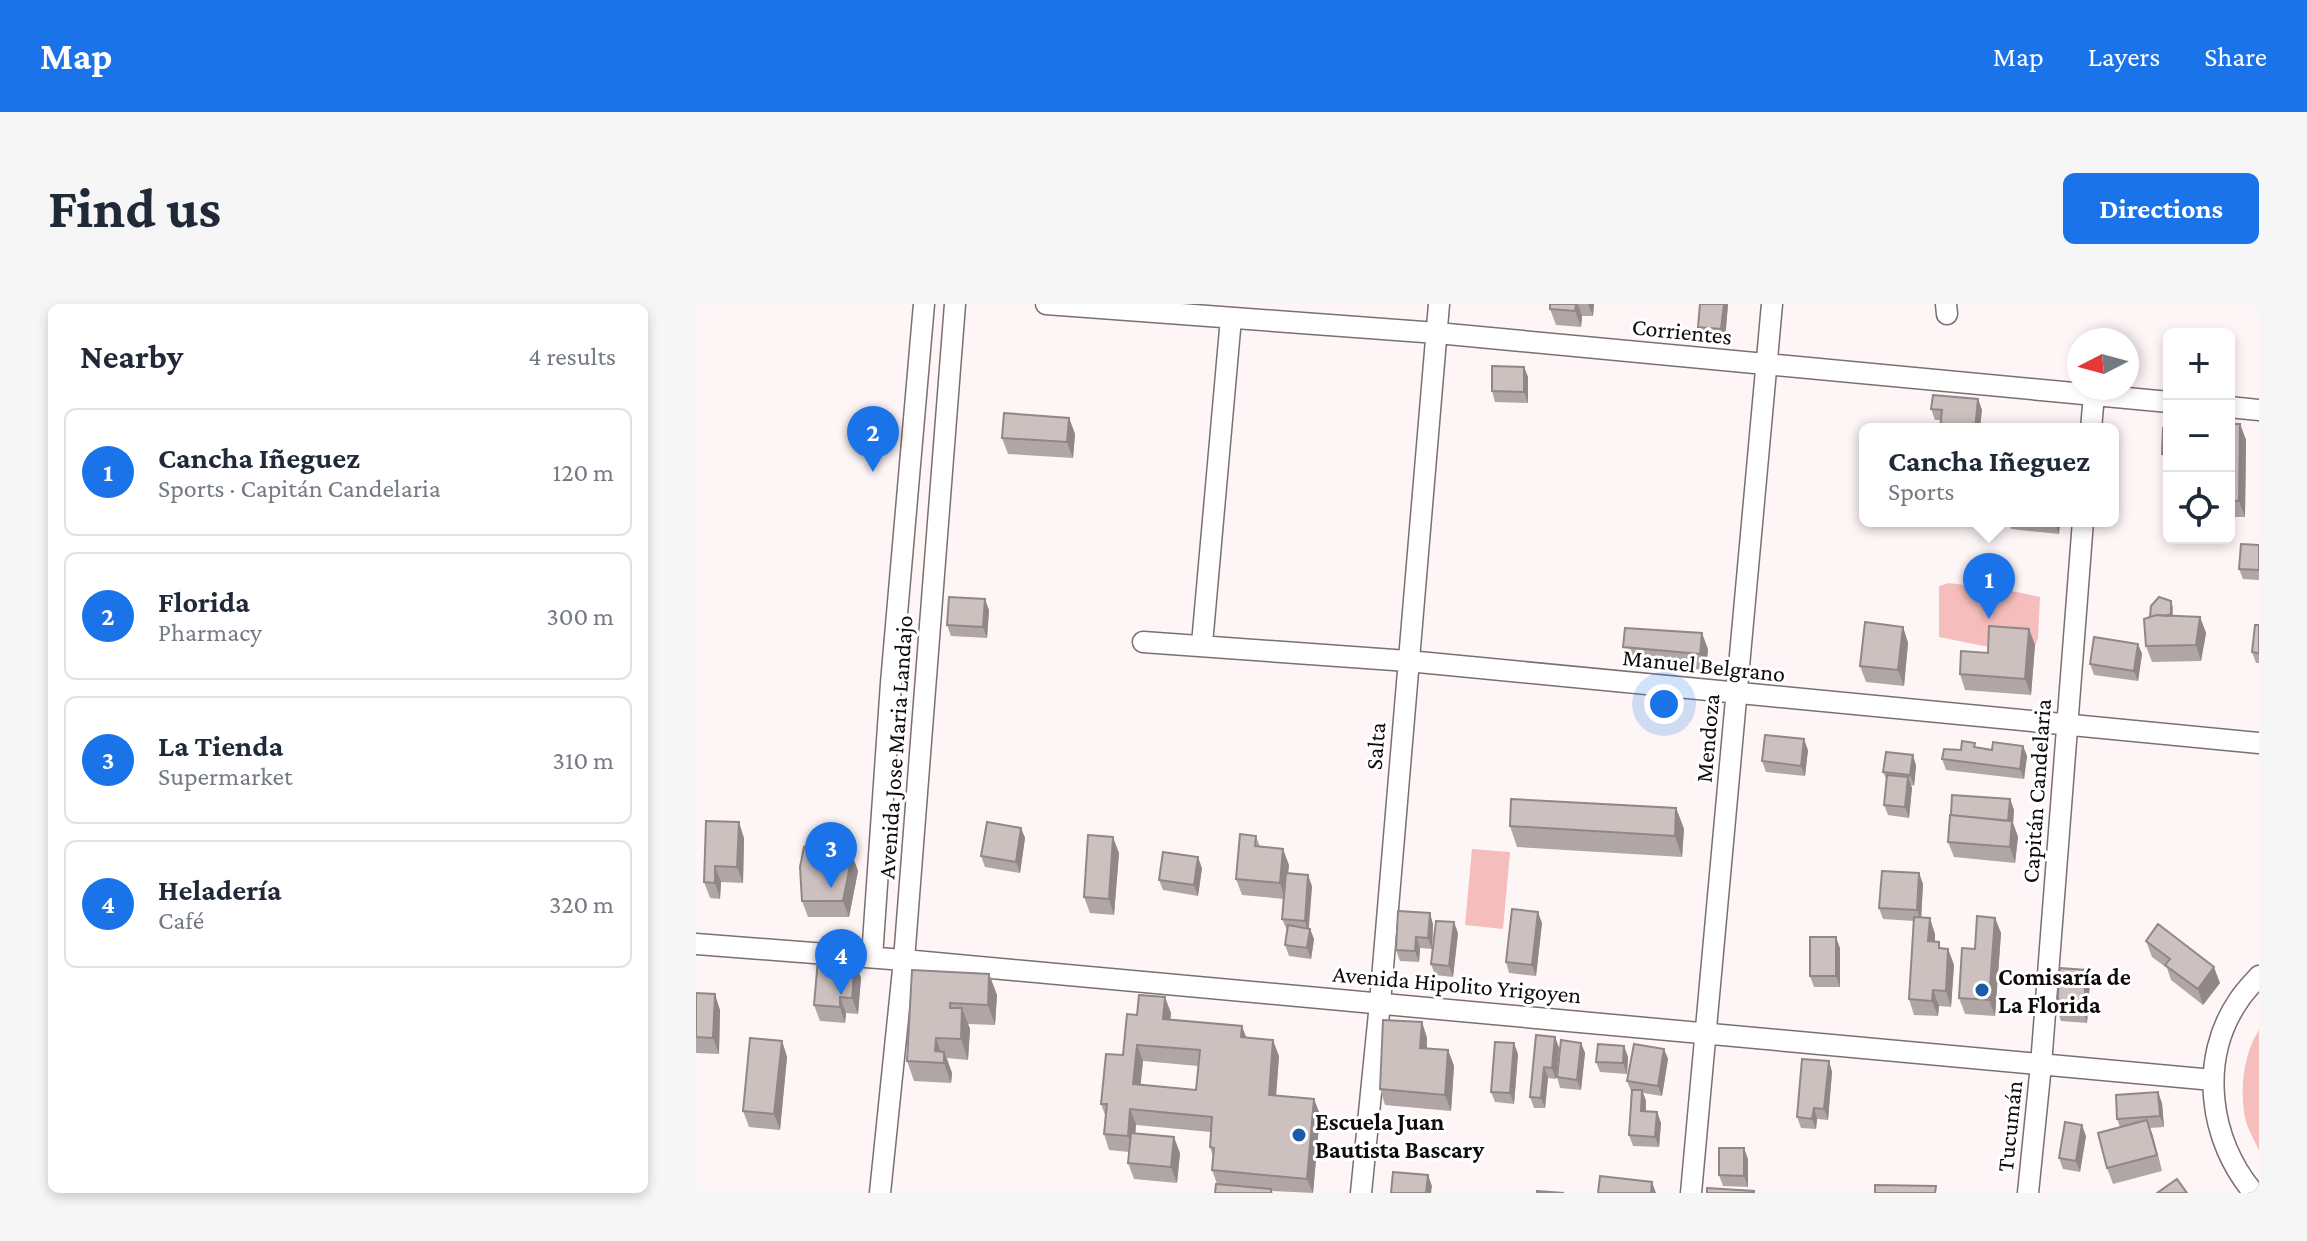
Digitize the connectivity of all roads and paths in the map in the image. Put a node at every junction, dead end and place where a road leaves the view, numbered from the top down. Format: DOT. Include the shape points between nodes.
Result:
graph roads {
  1 [pos="924,304"];
  2 [pos="955,304"];
  3 [pos="1046,304"];
  4 [pos="1439,304"];
  5 [pos="1772,304"];
  6 [pos="1094,306"];
  7 [pos="1231,318"];
  8 [pos="1437,333"];
  9 [pos="1766,365"];
  10 [pos="2067,392"];
  11 [pos="2139,399"];
  12 [pos="2093,400"];
  13 [pos="2163,401"];
  14 [pos="2235,408"];
  15 [pos="2259,410"];
  16 [pos="2092,423"];
  17 [pos="2083,527"];
  18 [pos="1143,642"];
  19 [pos="1202,644"];
  20 [pos="1408,661"];
  21 [pos="1738,694"];
  22 [pos="2067,726"];
  23 [pos="2259,743"];
  24 [pos="696,944"];
  25 [pos="872,957"];
  26 [pos="904,960"];
  27 [pos="2259,976"];
  28 [pos="1380,1003"];
  29 [pos="1705,1033"];
  30 [pos="2041,1065"];
  31 [pos="2213,1080"];
  32 [pos="880,1193"];
  33 [pos="1361,1193"];
  34 [pos="1691,1193"];
  35 [pos="2028,1193"];
  36 [pos="2254,1193"];
  1 -- 25 [label="street, Avenida Jose Maria Landajo"];
  2 -- 26 [label="street, Avenida Jose Maria Landajo"];
  3 -- 6 [label="street, Corrientes"];
  4 -- 8 [label="street, Salta"];
  5 -- 9 [label="street, Mendoza"];
  6 -- 7 [label="street, Corrientes"];
  7 -- 8 [label="street, Corrientes"];
  7 -- 19 [label="street"];
  8 -- 9 [label="street, Corrientes"];
  8 -- 20 [label="street, Salta"];
  9 -- 10 [label="street, Corrientes"];
  9 -- 21 [label="street, Mendoza"];
  11 -- 13 [label="street, Corrientes"];
  12 -- 16 [label="street"];
  14 -- 15 [label="street"];
  17 -- 22 [label="street, Capitán Candelaria"];
  18 -- 19 [label="street, Manuel Belgrano"];
  19 -- 20 [label="street, Manuel Belgrano"];
  20 -- 21 [label="street, Manuel Belgrano"];
  20 -- 28 [label="street, Salta"];
  21 -- 22 [label="street, Manuel Belgrano"];
  21 -- 29 [label="street, Mendoza"];
  22 -- 23 [label="street, Manuel Belgrano"];
  22 -- 30 [label="street, Capitán Candelaria"];
  24 -- 25 [label="street, Avenida Hipolito Yrigoyen"];
  25 -- 26 [label="street, Avenida Hipolito Yrigoyen"];
  26 -- 28 [label="street, Avenida Hipolito Yrigoyen"];
  26 -- 32 [label="street, Avenida Jose Maria Landajo"];
  27 -- 31 [label="street" via="2238,1002 2220,1039"];
  28 -- 29 [label="street, Avenida Hipolito Yrigoyen"];
  28 -- 33 [label="street, Salta"];
  29 -- 30 [label="street, Avenida Hipolito Yrigoyen"];
  29 -- 34 [label="street, Mendoza"];
  30 -- 31 [label="street, Avenida Hipolito Yrigoyen"];
  30 -- 35 [label="street, Tucumán"];
  31 -- 36 [label="street" via="2216,1120 2229,1158"];
}
